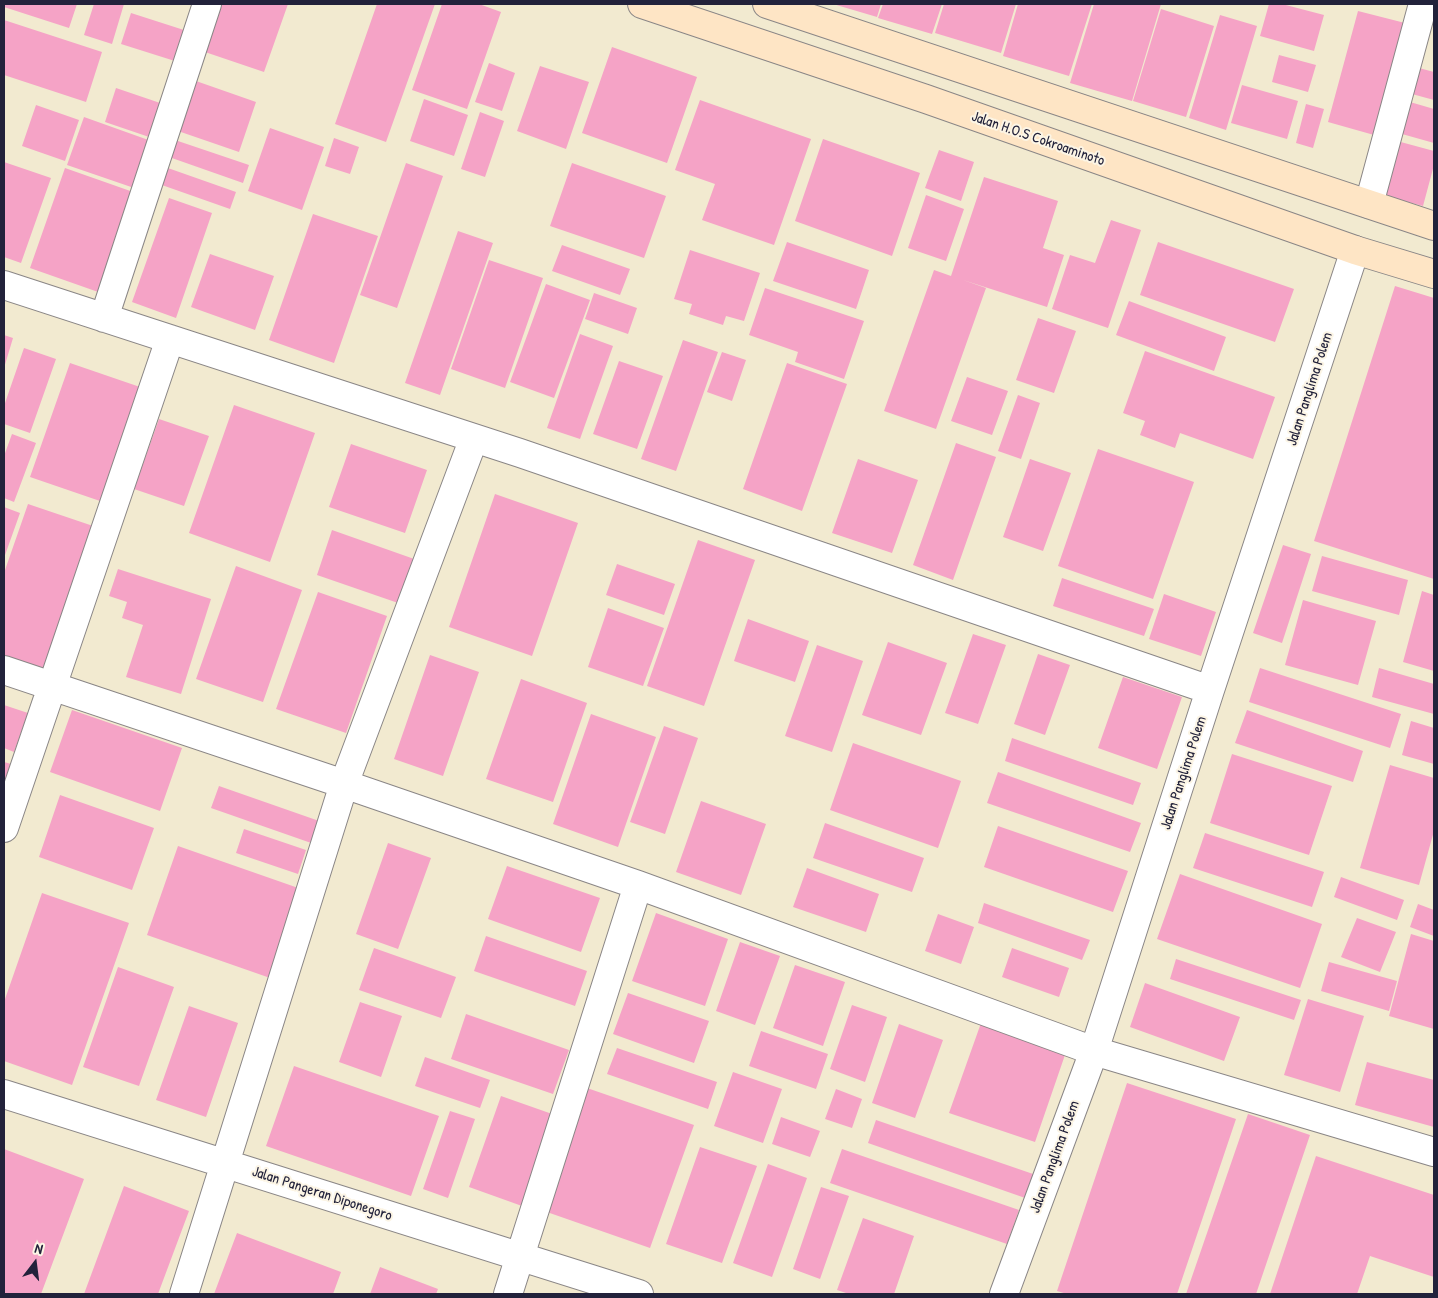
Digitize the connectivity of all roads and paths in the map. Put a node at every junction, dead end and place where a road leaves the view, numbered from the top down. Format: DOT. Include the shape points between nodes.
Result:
graph roads {
  1 [pos="207,4"];
  2 [pos="642,4"];
  3 [pos="766,4"];
  4 [pos="1423,4"];
  5 [pos="939,60"];
  6 [pos="926,99"];
  7 [pos="1369,204"];
  8 [pos="1434,226"];
  9 [pos="1355,250"];
  10 [pos="1434,274"];
  11 [pos="4,285"];
  12 [pos="104,318"];
  13 [pos="170,339"];
  14 [pos="474,438"];
  15 [pos="4,670"];
  16 [pos="51,686"];
  17 [pos="1210,690"];
  18 [pos="344,784"];
  19 [pos="4,828"];
  20 [pos="638,885"];
  21 [pos="1094,1051"];
  22 [pos="4,1094"];
  23 [pos="1434,1152"];
  24 [pos="226,1164"];
  25 [pos="519,1256"];
  26 [pos="184,1294"];
  27 [pos="508,1294"];
  28 [pos="639,1294"];
  29 [pos="1004,1294"];
  1 -- 12 [label="street"];
  2 -- 6 [label="main road, Jalan H.O.S Cokroaminoto"];
  3 -- 5 [label="main road"];
  4 -- 7 [label="street"];
  5 -- 6 [label="main road"];
  5 -- 7 [label="main road"];
  6 -- 9 [label="main road, Jalan H.O.S Cokroaminoto"];
  7 -- 8 [label="main road"];
  9 -- 10 [label="main road, Jalan H.O.S Cokroaminoto"];
  9 -- 17 [label="street, Jalan Panglima Polem"];
  11 -- 12 [label="street"];
  12 -- 13 [label="street"];
  13 -- 14 [label="street"];
  13 -- 16 [label="street"];
  14 -- 17 [label="street"];
  14 -- 18 [label="street"];
  15 -- 16 [label="street"];
  16 -- 18 [label="street"];
  16 -- 19 [label="street"];
  17 -- 21 [label="street, Jalan Panglima Polem"];
  18 -- 20 [label="street"];
  18 -- 24 [label="street"];
  20 -- 21 [label="street"];
  20 -- 25 [label="street"];
  21 -- 23 [label="street"];
  21 -- 29 [label="street, Jalan Panglima Polem"];
  22 -- 24 [label="street, Jalan Pangeran Diponegoro"];
  24 -- 25 [label="street, Jalan Pangeran Diponegoro"];
  24 -- 26 [label="street"];
  25 -- 27 [label="street"];
  25 -- 28 [label="street, Jalan Pangeran Diponegoro"];
}
